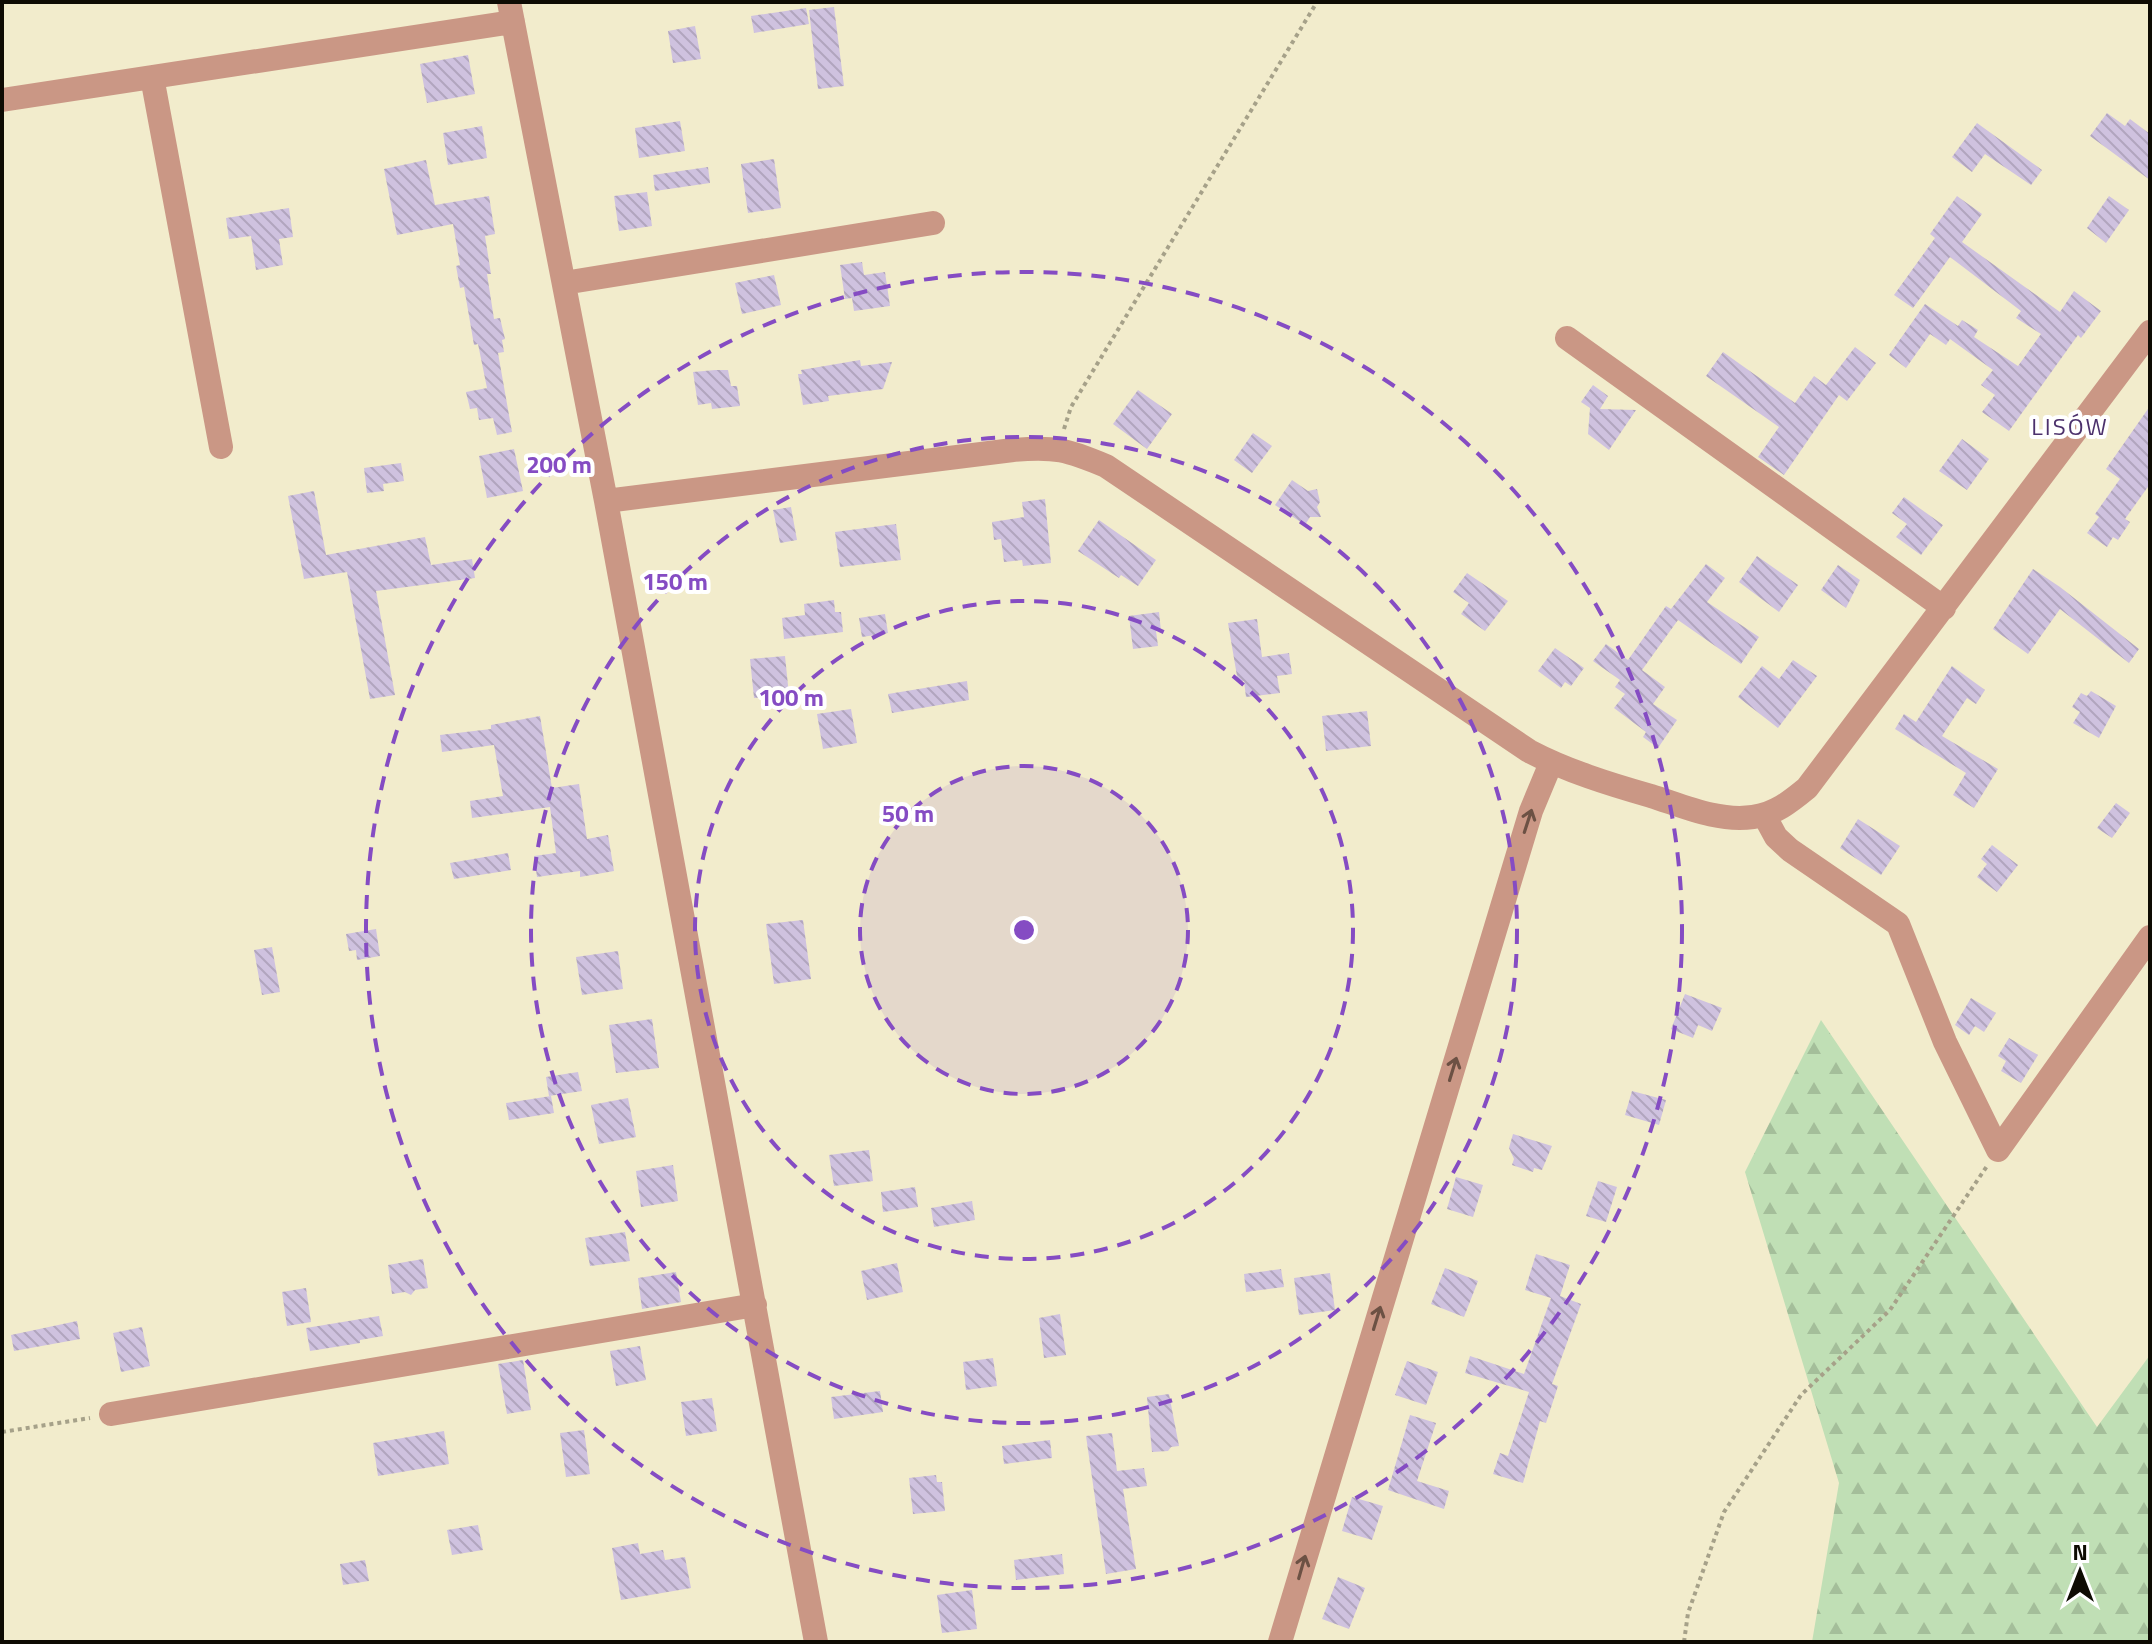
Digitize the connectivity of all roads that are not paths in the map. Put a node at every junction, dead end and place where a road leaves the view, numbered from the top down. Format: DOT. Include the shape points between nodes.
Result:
graph roads {
  1 [pos="511,12"];
  2 [pos="152,77"];
  3 [pos="2,100"];
  4 [pos="933,223"];
  5 [pos="564,283"];
  6 [pos="2150,332"];
  7 [pos="1567,338"];
  8 [pos="221,447"];
  9 [pos="606,501"];
  10 [pos="1944,608"];
  11 [pos="1551,763"];
  12 [pos="1764,815"];
  13 [pos="2150,937"];
  14 [pos="755,1305"];
  15 [pos="111,1414"];
  16 [pos="816,1642"];
  17 [pos="1280,1642"];
  1 -- 2 [label="street"];
  1 -- 5 [label="street"];
  2 -- 3 [label="street"];
  2 -- 8 [label="street"];
  4 -- 5 [label="street"];
  5 -- 9 [label="street"];
  6 -- 10 [label="street"];
  7 -- 10 [label="street"];
  9 -- 11 [label="street" via="1013,450 1066,450 1106,466 1501,735"];
  9 -- 14 [label="street"];
  10 -- 12 [label="street" via="1807,788"];
  11 -- 12 [label="street" via="1712,815"];
  17 -- 11 [label="street, one-way" via="1531,811"];
  12 -- 13 [label="street" via="1790,850 1898,924 1945,1042 1998,1150"];
  14 -- 15 [label="street"];
  14 -- 16 [label="street"];
}
